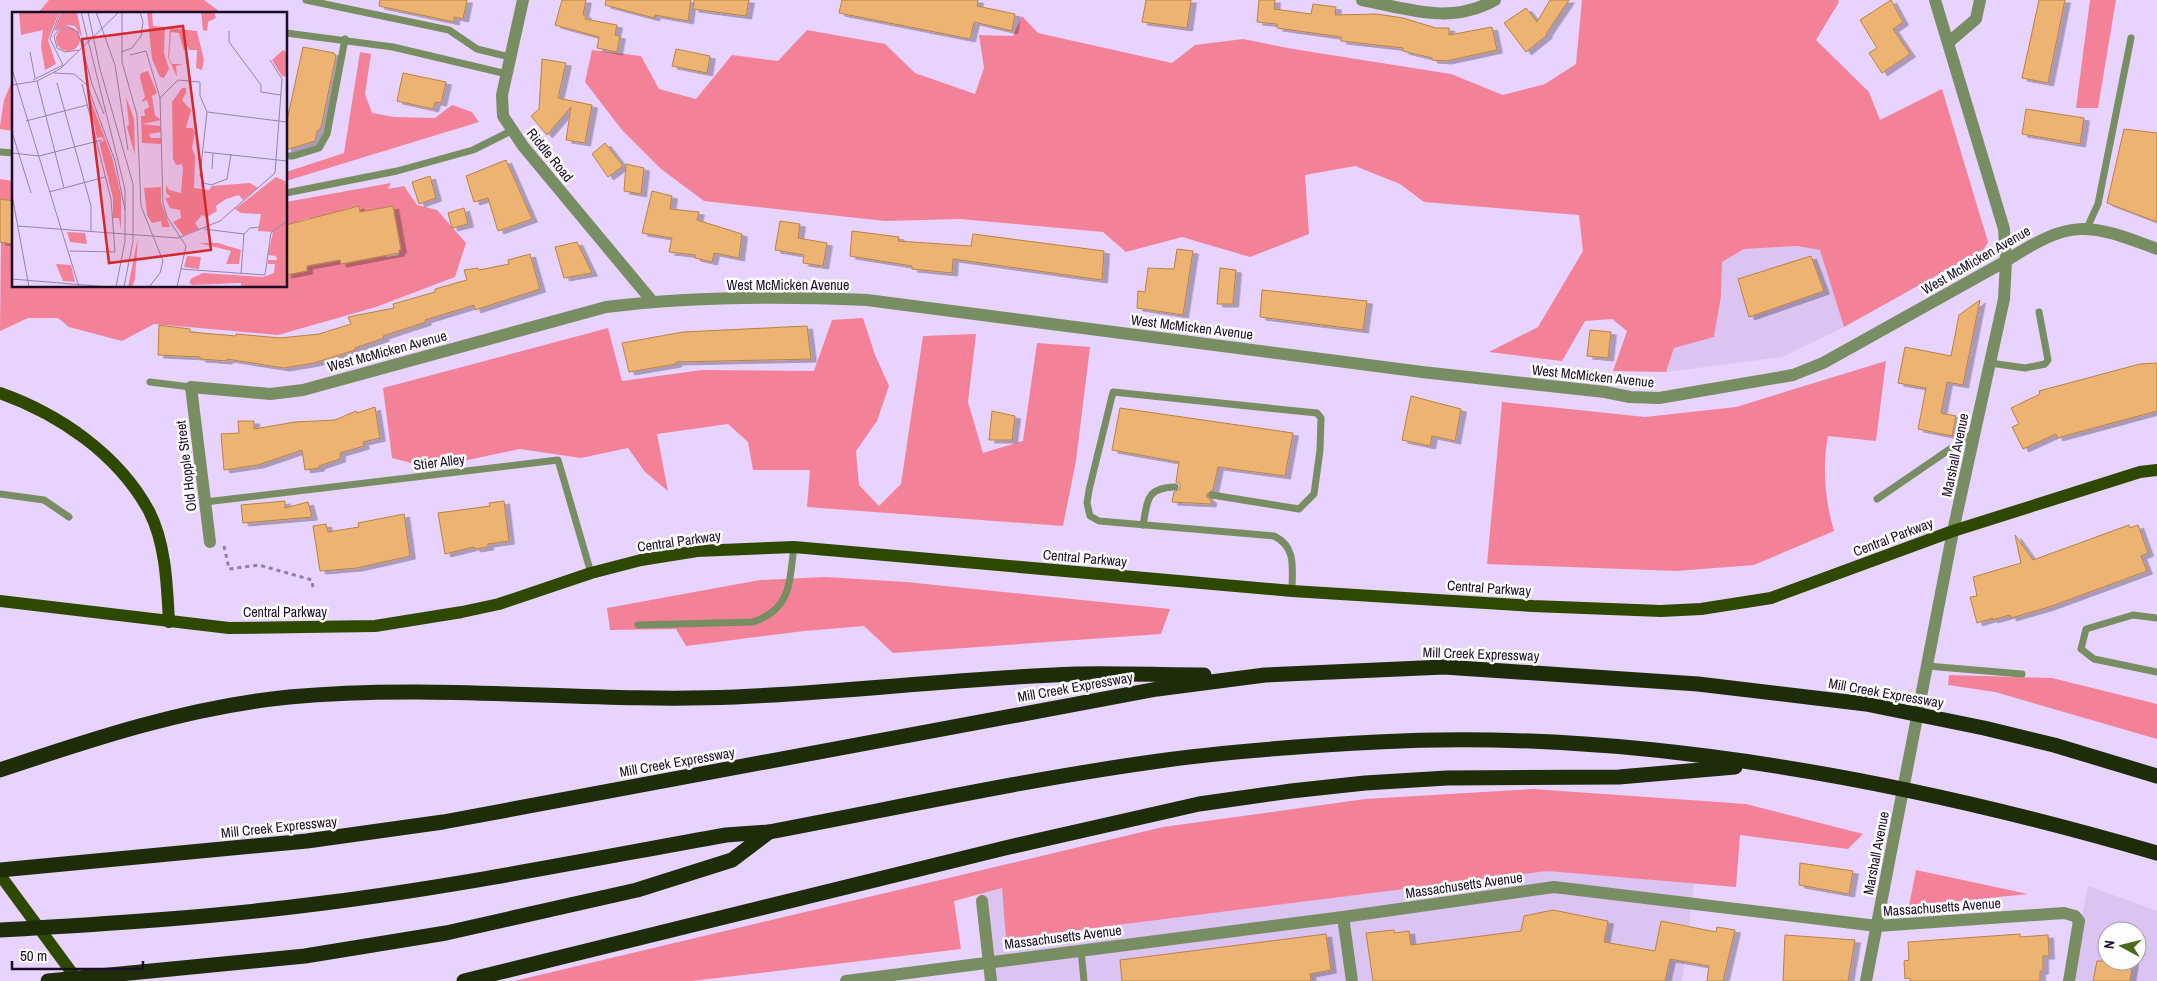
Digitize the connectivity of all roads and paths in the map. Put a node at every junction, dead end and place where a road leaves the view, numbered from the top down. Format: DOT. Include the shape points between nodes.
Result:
graph roads {
  1 [pos="306,0"];
  2 [pos="523,0"];
  3 [pos="1362,0"];
  4 [pos="1495,0"];
  5 [pos="1935,0"];
  6 [pos="1980,0"];
  7 [pos="288,33"];
  8 [pos="2131,38"];
  9 [pos="345,39"];
  10 [pos="1949,42"];
  11 [pos="510,57"];
  12 [pos="507,74"];
  13 [pos="511,131"];
  14 [pos="288,156"];
  15 [pos="288,193"];
  16 [pos="2087,228"];
  17 [pos="2157,249"];
  18 [pos="2006,261"];
  19 [pos="652,302"];
  20 [pos="2039,312"];
  21 [pos="1990,363"];
  22 [pos="150,382"];
  23 [pos="192,387"];
  24 [pos="0,393"];
  25 [pos="1975,432"];
  26 [pos="2157,470"];
  27 [pos="1175,487"];
  28 [pos="0,494"];
  29 [pos="1212,495"];
  30 [pos="1877,499"];
  31 [pos="205,502"];
  32 [pos="69,517"];
  33 [pos="1143,526"];
  34 [pos="1953,531"];
  35 [pos="210,542"];
  36 [pos="794,547"];
  37 [pos="591,573"];
  38 [pos="312,589"];
  39 [pos="1292,591"];
  40 [pos="0,600"];
  41 [pos="2157,618"];
  42 [pos="169,622"];
  43 [pos="638,625"];
  44 [pos="1927,666"];
  45 [pos="2157,672"];
  46 [pos="2022,674"];
  47 [pos="1265,675"];
  48 [pos="1764,765"];
  49 [pos="0,770"];
  50 [pos="2157,776"];
  51 [pos="769,832"];
  52 [pos="2157,853"];
  53 [pos="0,870"];
  54 [pos="0,875"];
  55 [pos="982,901"];
  56 [pos="1344,917"];
  57 [pos="1877,926"];
  58 [pos="0,930"];
  59 [pos="1081,950"];
  60 [pos="988,962"];
  61 [pos="48,981"];
  62 [pos="78,981"];
  63 [pos="464,981"];
  64 [pos="846,981"];
  65 [pos="991,981"];
  66 [pos="1084,981"];
  67 [pos="1352,981"];
  68 [pos="1866,981"];
  69 [pos="2069,981"];
  1 -- 11 [label="lane" via="449,30 477,48"];
  2 -- 11 [label="street, Riddle Road"];
  3 -- 4 [label="street" via="1451,15"];
  5 -- 10 [label="street, Marshall Avenue"];
  6 -- 10 [label="street" via="1976,20"];
  7 -- 9 [label="lane"];
  8 -- 16 [label="lane" via="2098,204"];
  9 -- 12 [label="lane"];
  9 -- 14 [label="lane" via="327,134 319,148"];
  10 -- 18 [label="street, Marshall Avenue" via="2004,229"];
  11 -- 12 [label="street, Riddle Road"];
  12 -- 13 [label="street, Riddle Road" via="501,105"];
  13 -- 15 [label="lane" via="473,150 406,168"];
  13 -- 19 [label="street, Riddle Road"];
  16 -- 17 [label="street, West McMicken Avenue" via="2126,237"];
  16 -- 18 [label="street, West McMicken Avenue" via="2051,235"];
  18 -- 19 [label="street, West McMicken Avenue" via="1823,363 1800,372 1659,398 1422,372 868,300 808,297"];
  18 -- 21 [label="street, Marshall Avenue" via="2004,299"];
  19 -- 23 [label="street, West McMicken Avenue" via="606,307 303,390 270,394"];
  20 -- 21 [label="lane" via="2048,360 2045,364 2025,368"];
  21 -- 25 [label="street, Marshall Avenue"];
  22 -- 23 [label="lane"];
  23 -- 31 [label="street, Old Hopple Street"];
  24 -- 42 [label="main road" via="46,412 72,429 101,452 128,480 149,511 159,541 166,576"];
  25 -- 30 [label="lane"];
  25 -- 34 [label="street, Marshall Avenue"];
  26 -- 34 [label="main road, Central Parkway" via="2140,472"];
  27 -- 33 [label="lane" via="1159,488 1152,493"];
  28 -- 32 [label="lane" via="44,500"];
  29 -- 33 [label="lane" via="1299,509 1314,494 1320,450 1321,418 1318,413 1113,392 1089,490 1090,516 1099,521"];
  31 -- 35 [label="street, Old Hopple Street"];
  31 -- 37 [label="lane, Stier Alley" via="558,460"];
  33 -- 39 [label="lane" via="1274,536 1283,540 1291,553"];
  34 -- 39 [label="main road, Central Parkway" via="1779,595 1701,609 1661,611 1533,606"];
  34 -- 44 [label="street, Marshall Avenue"];
  35 -- 38 [label="path" via="224,545 229,569 259,565 312,580"];
  36 -- 37 [label="main road, Central Parkway" via="697,551 641,560"];
  36 -- 39 [label="main road, Central Parkway"];
  36 -- 43 [label="lane" via="788,585 781,605 770,616 753,622"];
  37 -- 42 [label="main road, Central Parkway" via="500,604 375,626 263,628"];
  40 -- 42 [label="main road, Central Parkway"];
  41 -- 45 [label="lane" via="2133,614 2086,629 2082,649 2094,659"];
  44 -- 46 [label="lane"];
  44 -- 57 [label="street, Marshall Avenue"];
  47 -- 49 [label="highway" via="1076,674 736,697 430,692 292,697 181,715 98,737"];
  47 -- 50 [label="highway, Mill Creek Expressway" via="1452,668 1698,684 1866,704 1984,728"];
  47 -- 53 [label="highway, Mill Creek Expressway" via="1047,708 443,822 307,841"];
  48 -- 51 [label="highway" via="1588,745 1483,741 1370,742 1155,761"];
  48 -- 52 [label="highway" via="1970,804"];
  48 -- 63 [label="highway" via="1619,777 1447,778 1365,783 1199,804 1004,848"];
  51 -- 58 [label="highway" via="726,835 435,887 322,903"];
  51 -- 61 [label="highway" via="732,860 637,890 464,930 304,956"];
  54 -- 62 [label="main road"];
  55 -- 60 [label="street"];
  56 -- 57 [label="street, Massachusetts Avenue" via="1554,887"];
  56 -- 59 [label="street, Massachusetts Avenue"];
  56 -- 67 [label="street"];
  57 -- 68 [label="street, Marshall Avenue"];
  57 -- 69 [label="street, Massachusetts Avenue" via="2064,913 2079,921"];
  59 -- 60 [label="street, Massachusetts Avenue"];
  59 -- 66 [label="lane"];
  60 -- 64 [label="street, Massachusetts Avenue"];
  60 -- 65 [label="street"];
}
